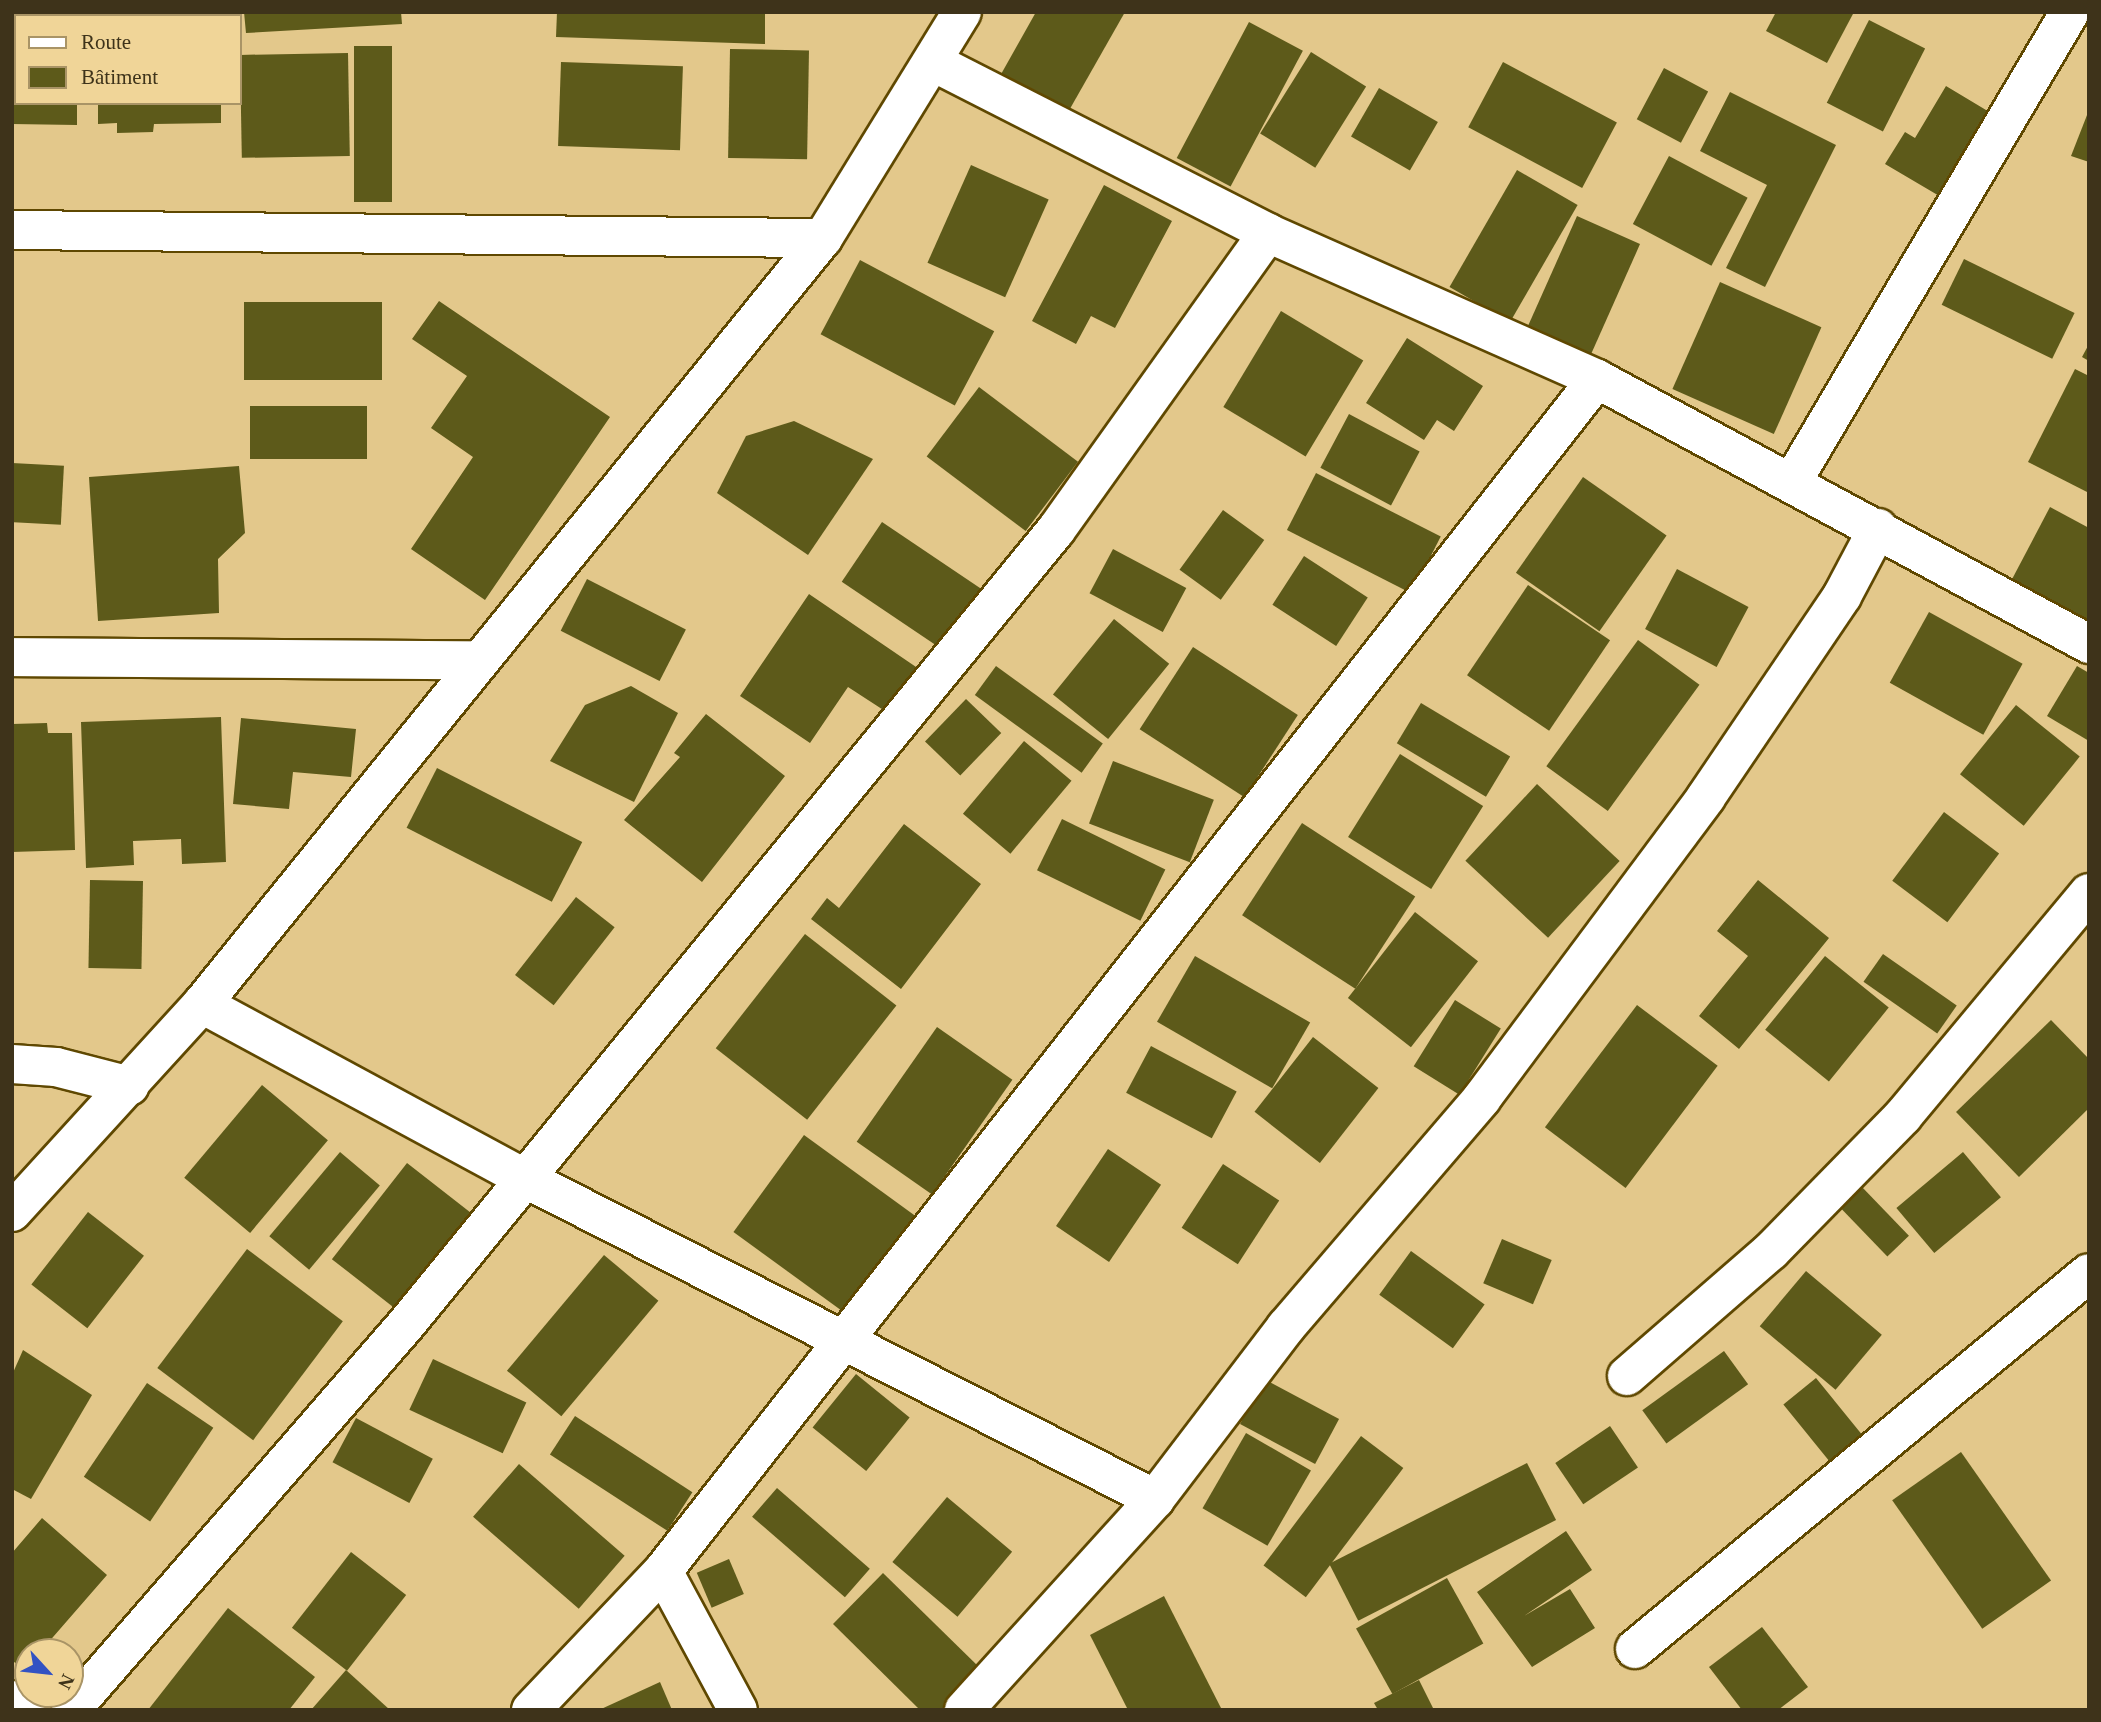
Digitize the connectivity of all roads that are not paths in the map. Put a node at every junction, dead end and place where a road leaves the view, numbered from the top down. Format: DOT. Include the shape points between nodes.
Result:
graph roads {
  1 [pos="962,12"];
  2 [pos="2070,12"];
  3 [pos="933,62"];
  4 [pos="12,230"];
  5 [pos="1268,233"];
  6 [pos="823,238"];
  7 [pos="1597,379"];
  8 [pos="1792,482"];
  9 [pos="1878,528"];
  10 [pos="2089,644"];
  11 [pos="12,657"];
  12 [pos="477,660"];
  13 [pos="2089,893"];
  14 [pos="202,1004"];
  15 [pos="12,1064"];
  16 [pos="130,1086"];
  17 [pos="526,1179"];
  18 [pos="12,1212"];
  19 [pos="2089,1273"];
  20 [pos="845,1338"];
  21 [pos="1628,1376"];
  22 [pos="1155,1499"];
  23 [pos="663,1571"];
  24 [pos="1635,1649"];
  25 [pos="12,1700"];
  26 [pos="84,1702"];
  27 [pos="27,1710"];
  28 [pos="531,1710"];
  29 [pos="738,1710"];
  30 [pos="964,1710"];
  1 -- 3 [label="street"];
  2 -- 8 [label="street"];
  3 -- 5 [label="street"];
  3 -- 6 [label="street"];
  4 -- 6 [label="street"];
  5 -- 7 [label="street"];
  5 -- 17 [label="street" via="1056,530"];
  6 -- 12 [label="street"];
  7 -- 8 [label="street"];
  7 -- 20 [label="street"];
  8 -- 9 [label="street"];
  9 -- 10 [label="street"];
  9 -- 22 [label="street" via="1842,596 1682,831 1482,1098 1286,1327"];
  11 -- 12 [label="street"];
  12 -- 14 [label="street"];
  13 -- 21 [label="street" via="1903,1116 1771,1251"];
  14 -- 16 [label="street"];
  14 -- 17 [label="street"];
  15 -- 16 [label="street" via="56,1067"];
  16 -- 18 [label="street"];
  17 -- 20 [label="street"];
  17 -- 26 [label="street"];
  19 -- 24 [label="street"];
  20 -- 22 [label="street"];
  20 -- 23 [label="street"];
  22 -- 30 [label="street"];
  23 -- 28 [label="street"];
  23 -- 29 [label="street"];
  25 -- 27 [label="street"];
}
